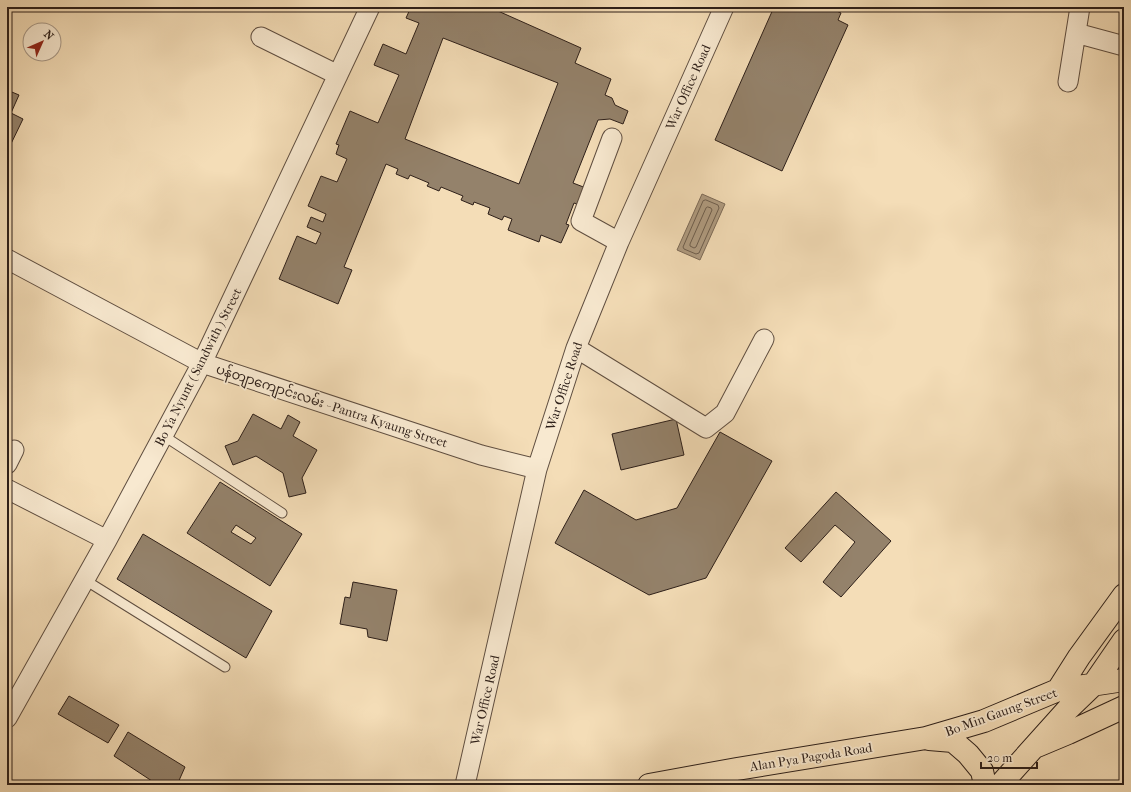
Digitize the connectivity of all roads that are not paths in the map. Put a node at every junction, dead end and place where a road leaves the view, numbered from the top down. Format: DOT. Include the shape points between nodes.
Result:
graph roads {
  1 [pos="370,7"];
  2 [pos="724,7"];
  3 [pos="1080,7"];
  4 [pos="1076,33"];
  5 [pos="261,37"];
  6 [pos="1124,46"];
  7 [pos="338,75"];
  8 [pos="1068,82"];
  9 [pos="612,138"];
  10 [pos="618,242"];
  11 [pos="9,262"];
  12 [pos="764,339"];
  13 [pos="576,348"];
  14 [pos="202,363"];
  15 [pos="164,436"];
  16 [pos="538,469"];
  17 [pos="7,489"];
  18 [pos="282,513"];
  19 [pos="107,540"];
  20 [pos="85,580"];
  21 [pos="1124,595"];
  22 [pos="1124,640"];
  23 [pos="225,667"];
  24 [pos="1124,680"];
  25 [pos="1093,685"];
  26 [pos="1124,698"];
  27 [pos="1063,699"];
  28 [pos="1124,707"];
  29 [pos="9,708"];
  30 [pos="926,738"];
  31 [pos="1034,747"];
  32 [pos="465,785"];
  33 [pos="653,785"];
  34 [pos="986,785"];
  35 [pos="1000,785"];
  1 -- 7 [label="street, Bo Ya Nyunt ( Sandwith ) Street"];
  2 -- 10 [label="street, War Office Road"];
  3 -- 4 [label="street"];
  4 -- 6 [label="street"];
  4 -- 8 [label="street"];
  5 -- 7 [label="street"];
  7 -- 14 [label="street, Bo Ya Nyunt ( Sandwith ) Street"];
  9 -- 10 [label="street" via="581,221"];
  10 -- 13 [label="street, War Office Road"];
  11 -- 14 [label="street, ပန်တျာကျောင်းလမ်း - Pantra Kyaung Street"];
  12 -- 13 [label="street" via="725,413 706,428"];
  13 -- 16 [label="street, War Office Road"];
  14 -- 15 [label="street, Bo Ya Nyunt ( Sandwith ) Street"];
  14 -- 16 [label="street, ပန်တျာကျောင်းလမ်း - Pantra Kyaung Street" via="481,455"];
  15 -- 18 [label="lane"];
  15 -- 19 [label="street, Bo Ya Nyunt ( Sandwith ) Street"];
  16 -- 32 [label="street, War Office Road"];
  17 -- 19 [label="street"];
  19 -- 20 [label="street, Bo Ya Nyunt ( Sandwith ) Street"];
  20 -- 23 [label="lane"];
  20 -- 29 [label="street, Bo Ya Nyunt ( Sandwith ) Street"];
  21 -- 27 [label="main road" via="1079,657"];
  22 -- 25 [label="main road"];
  24 -- 25 [label="main road"];
  25 -- 27 [label="main road"];
  26 -- 27 [label="main road, Bo Min Gaung Street"];
  27 -- 30 [label="main road, Bo Min Gaung Street"];
  27 -- 31 [label="main road"];
  28 -- 31 [label="main road"];
  30 -- 33 [label="main road, Alan Pya Pagoda Road"];
  30 -- 34 [label="main road" via="953,741 982,771"];
  31 -- 35 [label="main road"];
}
